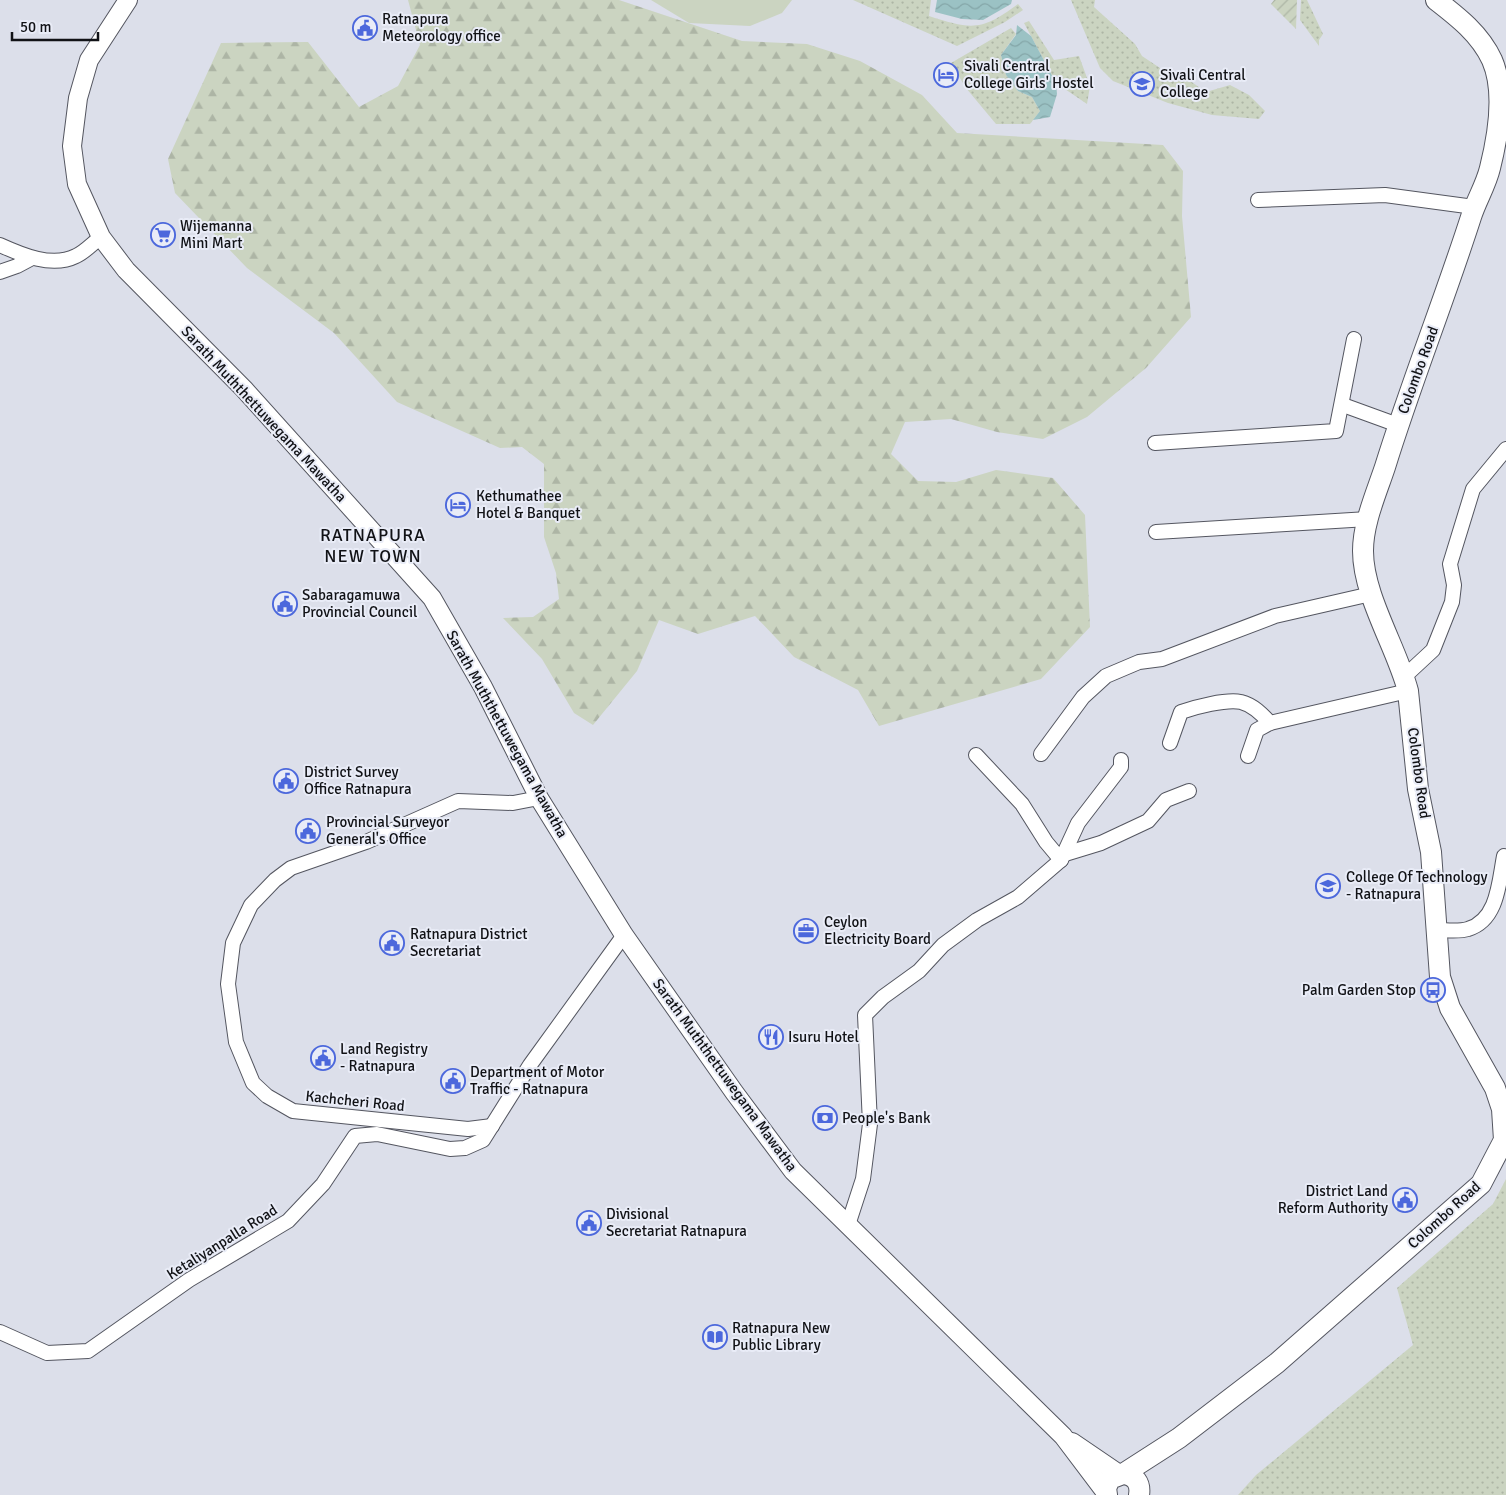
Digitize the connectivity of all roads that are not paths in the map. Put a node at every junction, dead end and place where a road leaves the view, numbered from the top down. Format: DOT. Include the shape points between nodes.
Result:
graph roads {
  1 [pos="128,0"];
  2 [pos="1436,0"];
  3 [pos="1258,200"];
  4 [pos="1474,207"];
  5 [pos="101,237"];
  6 [pos="0,245"];
  7 [pos="32,258"];
  8 [pos="0,272"];
  9 [pos="1354,339"];
  10 [pos="1343,405"];
  11 [pos="1398,425"];
  12 [pos="1155,442"];
  13 [pos="1506,449"];
  14 [pos="1368,519"];
  15 [pos="1156,532"];
  16 [pos="1371,594"];
  17 [pos="1407,684"];
  18 [pos="1270,723"];
  19 [pos="1170,743"];
  20 [pos="1041,754"];
  21 [pos="976,755"];
  22 [pos="1248,756"];
  23 [pos="1121,760"];
  24 [pos="1189,791"];
  25 [pos="539,798"];
  26 [pos="1504,856"];
  27 [pos="1063,857"];
  28 [pos="1436,930"];
  29 [pos="624,935"];
  30 [pos="1504,1109"];
  31 [pos="492,1126"];
  32 [pos="848,1225"];
  33 [pos="0,1332"];
  34 [pos="1063,1436"];
  35 [pos="1179,1438"];
  36 [pos="1121,1474"];
  37 [pos="1140,1491"];
  38 [pos="1107,1494"];
  1 -- 5 [label="main road, Sarath Muththettuwegama Mawatha" via="90,60 78,98 72,146 77,184"];
  2 -- 4 [label="highway, Colombo Road" via="1472,31 1492,60 1498,88 1499,118 1489,170"];
  3 -- 4 [label="street" via="1386,195"];
  4 -- 11 [label="highway, Colombo Road"];
  5 -- 7 [label="street" via="76,256 64,260"];
  5 -- 25 [label="main road, Sarath Muththettuwegama Mawatha" via="126,270 244,389 432,598 483,687"];
  6 -- 7 [label="street"];
  7 -- 8 [label="street"];
  9 -- 10 [label="street"];
  10 -- 11 [label="street"];
  10 -- 12 [label="street" via="1336,431"];
  11 -- 14 [label="highway, Colombo Road"];
  13 -- 17 [label="street" via="1473,489 1450,564 1454,585 1452,602 1433,650"];
  14 -- 15 [label="street"];
  14 -- 16 [label="highway, Colombo Road" via="1363,552"];
  16 -- 17 [label="highway, Colombo Road"];
  16 -- 20 [label="street" via="1275,616 1162,659 1139,662 1106,676 1083,697"];
  17 -- 18 [label="street"];
  17 -- 28 [label="highway, Colombo Road" via="1418,789 1431,852"];
  18 -- 19 [label="street" via="1258,710 1240,702 1196,706 1181,712"];
  18 -- 22 [label="street" via="1257,730"];
  21 -- 27 [label="street" via="1022,804 1046,842"];
  23 -- 27 [label="street" via="1121,768 1078,823"];
  24 -- 27 [label="street" via="1166,800 1148,822"];
  25 -- 29 [label="main road, Sarath Muththettuwegama Mawatha"];
  25 -- 31 [label="street, Kachcheri Road" via="513,803 458,801 366,842 292,868 274,880 251,906 233,942 228,984 236,1042 254,1083 267,1096 293,1110 468,1129"];
  26 -- 28 [label="street" via="1496,898 1482,922 1466,930"];
  27 -- 32 [label="street" via="1018,898 977,920 943,945 919,971 883,997 865,1015 870,1124 863,1179"];
  28 -- 30 [label="highway, Colombo Road" via="1440,977 1450,1008 1496,1088"];
  29 -- 31 [label="street" via="530,1066"];
  29 -- 32 [label="main road, Sarath Muththettuwegama Mawatha" via="793,1171"];
  30 -- 35 [label="highway, Colombo Road" via="1504,1140 1481,1184 1277,1363"];
  31 -- 33 [label="street, Ketaliyanpalla Road" via="483,1140 465,1148 377,1134 355,1136 323,1184 288,1221 189,1280 88,1351 47,1353"];
  32 -- 34 [label="main road, Sarath Muththettuwegama Mawatha"];
  34 -- 36 [label="main road"];
  34 -- 38 [label="main road"];
  35 -- 36 [label="highway, Colombo Road"];
  35 -- 37 [label="highway, Colombo Road"];
  36 -- 37 [label="highway" via="1135,1478"];
  36 -- 38 [label="highway" via="1108,1483"];
}
